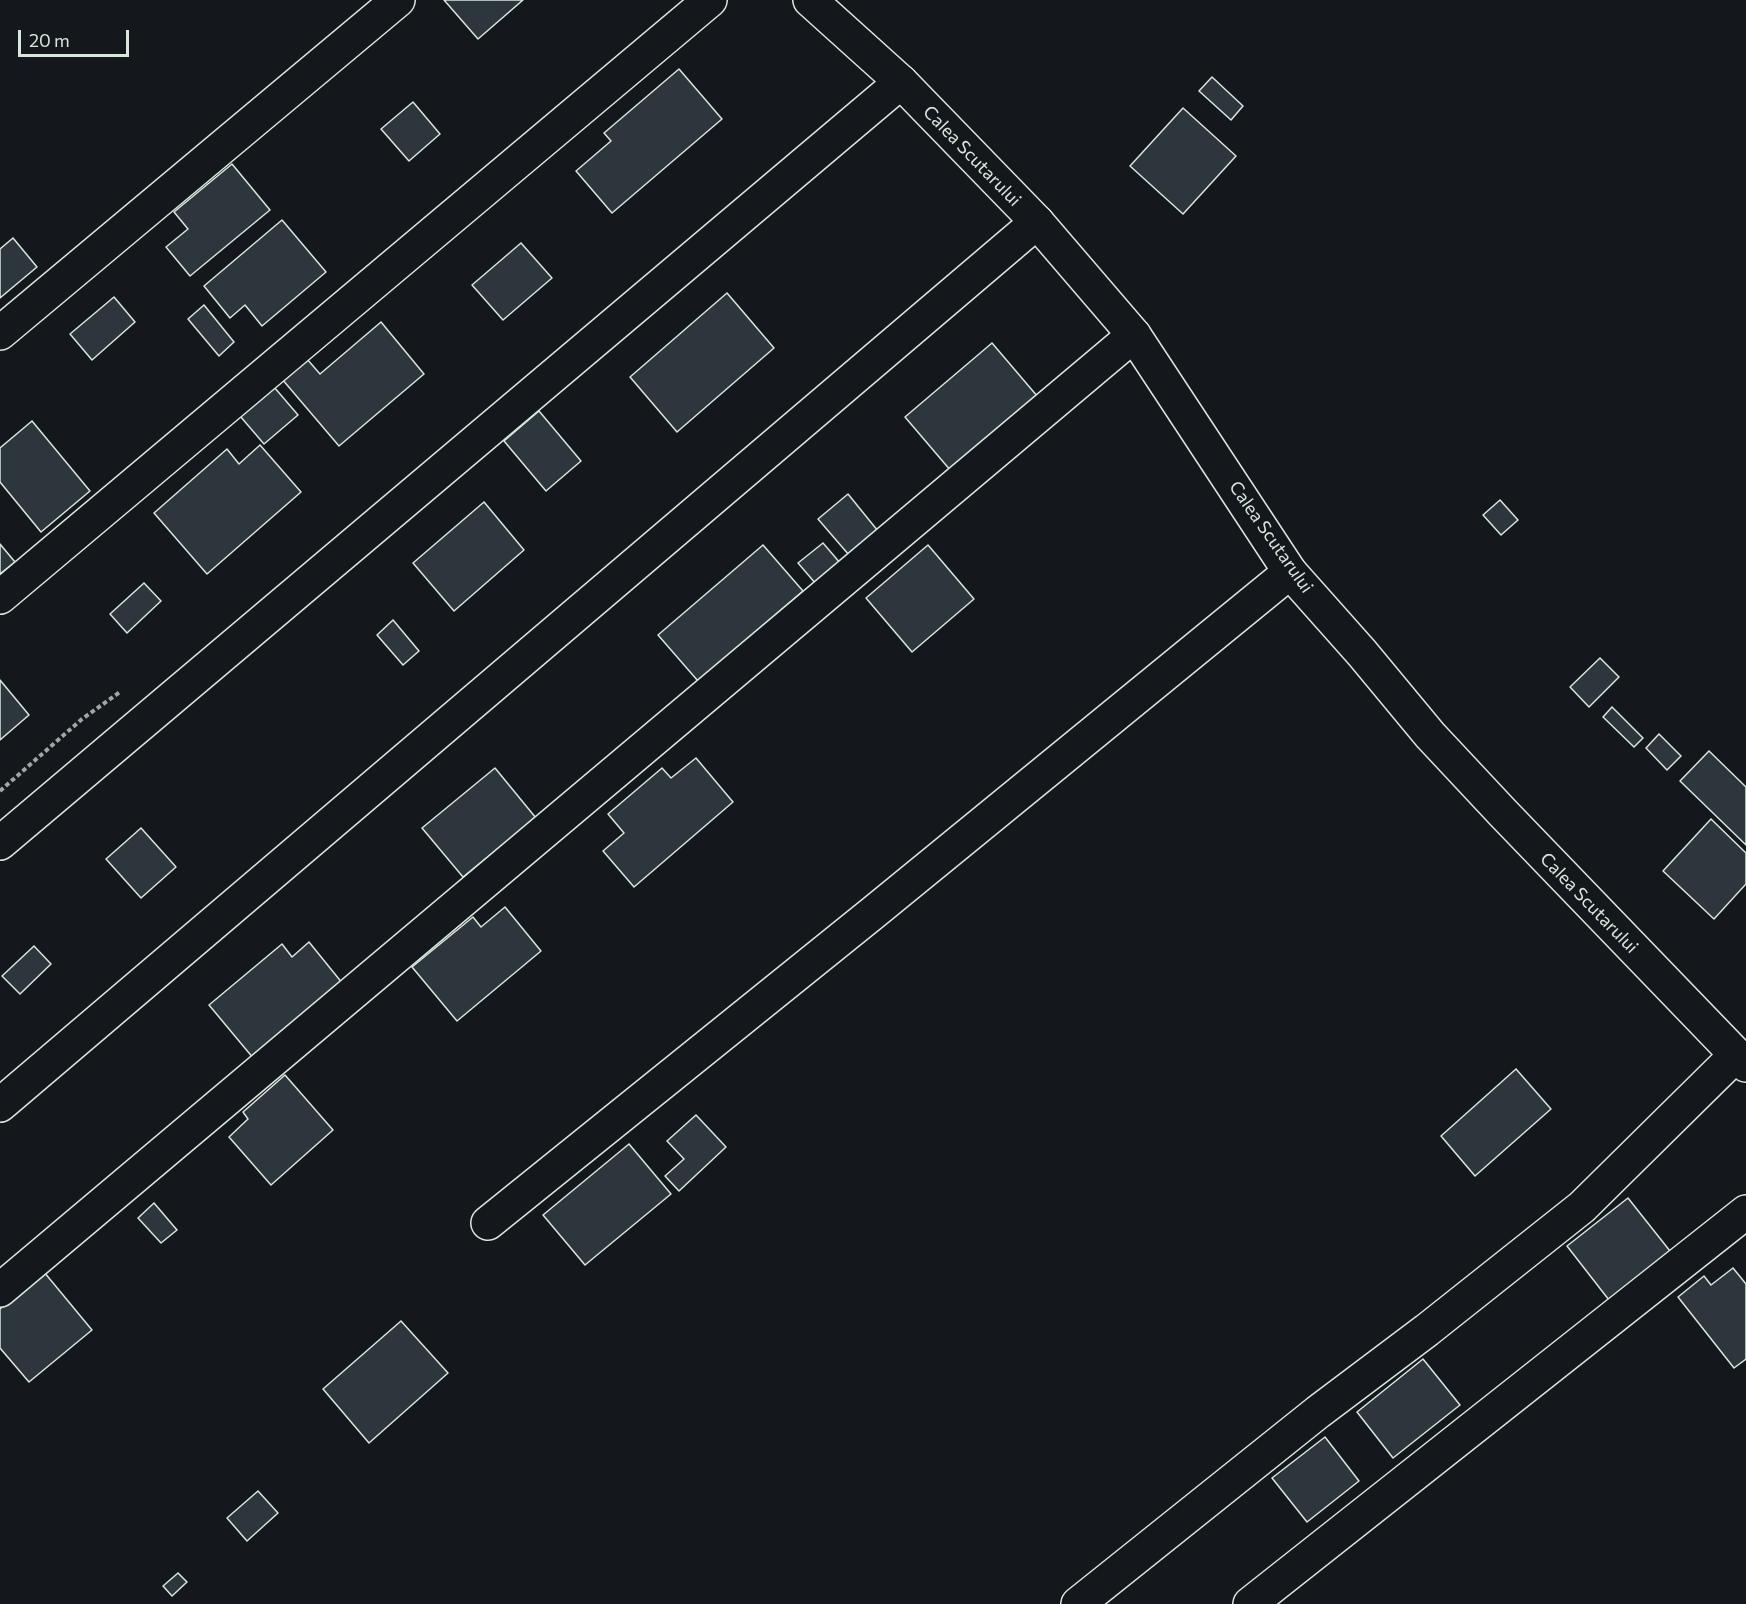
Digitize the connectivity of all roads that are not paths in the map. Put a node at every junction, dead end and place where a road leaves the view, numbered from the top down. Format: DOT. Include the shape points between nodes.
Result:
graph roads {
  1 [pos="398,0"];
  2 [pos="710,0"];
  3 [pos="810,0"];
  4 [pos="901,82"];
  5 [pos="1037,222"];
  6 [pos="0,333"];
  7 [pos="1134,335"];
  8 [pos="1290,572"];
  9 [pos="0,597"];
  10 [pos="0,843"];
  11 [pos="1741,1060"];
  12 [pos="0,1104"];
  13 [pos="1746,1212"];
  14 [pos="488,1223"];
  15 [pos="0,1290"];
  16 [pos="1078,1604"];
  17 [pos="1250,1604"];
  1 -- 6 [label="street"];
  2 -- 9 [label="street"];
  3 -- 4 [label="street, Calea Scutarului"];
  4 -- 5 [label="street, Calea Scutarului"];
  4 -- 10 [label="street"];
  5 -- 7 [label="street, Calea Scutarului"];
  5 -- 12 [label="street"];
  7 -- 8 [label="street, Calea Scutarului"];
  7 -- 15 [label="street"];
  8 -- 11 [label="street, Calea Scutarului" via="1486,796"];
  8 -- 14 [label="street"];
  11 -- 16 [label="street" via="1581,1207"];
  13 -- 17 [label="street"];
}
